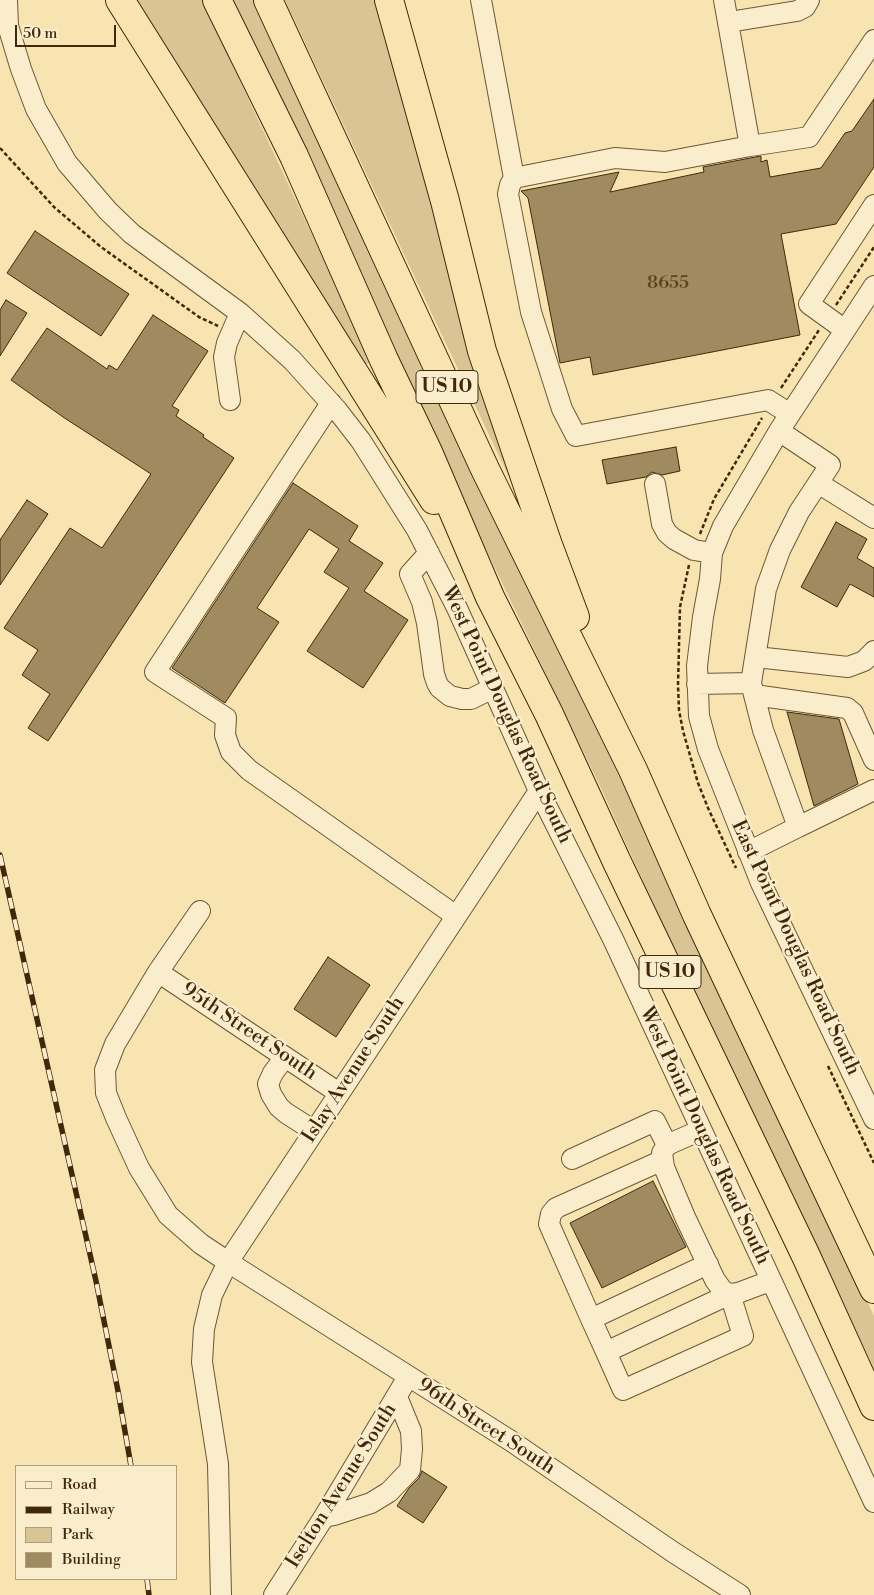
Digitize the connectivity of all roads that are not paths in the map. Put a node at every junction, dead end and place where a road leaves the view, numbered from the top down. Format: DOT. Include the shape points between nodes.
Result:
graph roads {
  1 [pos="7,0"];
  2 [pos="120,0"];
  3 [pos="217,0"];
  4 [pos="268,0"];
  5 [pos="389,0"];
  6 [pos="481,0"];
  7 [pos="724,0"];
  8 [pos="809,0"];
  9 [pos="775,7"];
  10 [pos="4,20"];
  11 [pos="729,22"];
  12 [pos="874,40"];
  13 [pos="750,146"];
  14 [pos="514,178"];
  15 [pos="874,204"];
  16 [pos="874,286"];
  17 [pos="240,313"];
  18 [pos="846,330"];
  19 [pos="230,400"];
  20 [pos="331,403"];
  21 [pos="790,414"];
  22 [pos="780,431"];
  23 [pos="818,483"];
  24 [pos="655,484"];
  25 [pos="874,518"];
  26 [pos="465,538"];
  27 [pos="429,553"];
  28 [pos="712,553"];
  29 [pos="874,651"];
  30 [pos="756,657"];
  31 [pos="697,684"];
  32 [pos="493,688"];
  33 [pos="753,689"];
  34 [pos="874,760"];
  35 [pos="633,770"];
  36 [pos="874,790"];
  37 [pos="540,791"];
  38 [pos="798,827"];
  39 [pos="748,852"];
  40 [pos="200,911"];
  41 [pos="456,916"];
  42 [pos="158,972"];
  43 [pos="285,1057"];
  44 [pos="339,1093"];
  45 [pos="874,1119"];
  46 [pos="701,1130"];
  47 [pos="314,1131"];
  48 [pos="665,1152"];
  49 [pos="572,1159"];
  50 [pos="228,1262"];
  51 [pos="708,1264"];
  52 [pos="770,1281"];
  53 [pos="874,1290"];
  54 [pos="730,1294"];
  55 [pos="591,1319"];
  56 [pos="606,1352"];
  57 [pos="408,1377"];
  58 [pos="397,1397"];
  59 [pos="874,1406"];
  60 [pos="874,1502"];
  61 [pos="324,1517"];
  62 [pos="221,1595"];
  63 [pos="274,1595"];
  64 [pos="740,1595"];
  1 -- 10 [label="street, West Point Douglas Road South"];
  2 -- 26 [label="highway" via="446,519"];
  3 -- 26 [label="highway, US 10" via="294,156"];
  4 -- 35 [label="highway, US 10" via="485,470"];
  5 -- 35 [label="highway" via="445,201 482,351 548,545"];
  6 -- 14 [label="street"];
  7 -- 11 [label="street"];
  8 -- 9 [label="street" via="798,11"];
  9 -- 11 [label="street"];
  10 -- 17 [label="street, West Point Douglas Road South" via="36,109 67,163 87,188 132,234"];
  11 -- 13 [label="street"];
  12 -- 13 [label="street" via="809,137"];
  13 -- 14 [label="street" via="665,162 615,158"];
  14 -- 21 [label="street" via="508,194 531,312 562,409 576,436 768,400"];
  15 -- 18 [label="street" via="809,304"];
  16 -- 18 [label="street, East Point Douglas Road South"];
  17 -- 19 [label="street" via="224,357"];
  17 -- 20 [label="street, West Point Douglas Road South" via="292,360"];
  18 -- 21 [label="street, East Point Douglas Road South"];
  20 -- 27 [label="street, West Point Douglas Road South" via="361,441"];
  20 -- 41 [label="street" via="155,672 226,718 225,735 230,752 249,770"];
  21 -- 22 [label="street, East Point Douglas Road South"];
  22 -- 23 [label="street" via="830,465"];
  22 -- 28 [label="street, East Point Douglas Road South" via="723,526"];
  23 -- 25 [label="street"];
  23 -- 30 [label="street" via="780,550 766,588"];
  24 -- 28 [label="street" via="662,524 667,533 694,550"];
  26 -- 59 [label="highway, US 10" via="490,597 549,714"];
  27 -- 32 [label="street, West Point Douglas Road South"];
  27 -- 32 [label="street" via="410,574 422,602 437,683 450,696 462,699 471,699"];
  28 -- 31 [label="street, East Point Douglas Road South"];
  29 -- 30 [label="street" via="864,661 848,667"];
  30 -- 33 [label="street"];
  31 -- 33 [label="street"];
  31 -- 39 [label="street, East Point Douglas Road South" via="699,716 708,749"];
  32 -- 37 [label="street, West Point Douglas Road South"];
  33 -- 34 [label="street" via="848,708 854,713"];
  33 -- 38 [label="street" via="763,730"];
  35 -- 53 [label="highway, US 10" via="701,924"];
  36 -- 38 [label="street"];
  37 -- 41 [label="street, Islay Avenue South"];
  37 -- 46 [label="street, West Point Douglas Road South"];
  38 -- 39 [label="street"];
  39 -- 45 [label="street, East Point Douglas Road South" via="799,966"];
  40 -- 42 [label="street"];
  41 -- 44 [label="street, Islay Avenue South"];
  42 -- 43 [label="street, 95th Street South"];
  42 -- 50 [label="street, 96th Street South" via="115,1044 105,1070 106,1094 139,1168 168,1215"];
  43 -- 44 [label="street, 95th Street South"];
  43 -- 47 [label="street" via="268,1084 271,1094 279,1107"];
  44 -- 47 [label="street, Islay Avenue South"];
  46 -- 48 [label="street"];
  46 -- 52 [label="street, West Point Douglas Road South"];
  47 -- 50 [label="street, Islay Avenue South"];
  48 -- 49 [label="street" via="655,1121"];
  48 -- 51 [label="street" via="664,1167"];
  48 -- 55 [label="street" via="556,1208 551,1214 549,1224"];
  50 -- 57 [label="street, 96th Street South"];
  50 -- 62 [label="street, Islay Avenue South" via="212,1295 204,1329 202,1362 218,1464"];
  51 -- 54 [label="street" via="723,1291"];
  51 -- 55 [label="street"];
  52 -- 54 [label="street"];
  52 -- 60 [label="street, West Point Douglas Road South"];
  54 -- 56 [label="street"];
  54 -- 56 [label="street" via="743,1336 623,1390"];
  55 -- 56 [label="street"];
  57 -- 58 [label="street, Iselton Avenue South"];
  57 -- 64 [label="street, 96th Street South" via="511,1440"];
  58 -- 61 [label="street, Iselton Avenue South"];
  58 -- 61 [label="street" via="411,1430 410,1470 389,1492 371,1503"];
  61 -- 63 [label="street, Iselton Avenue South"];
}
